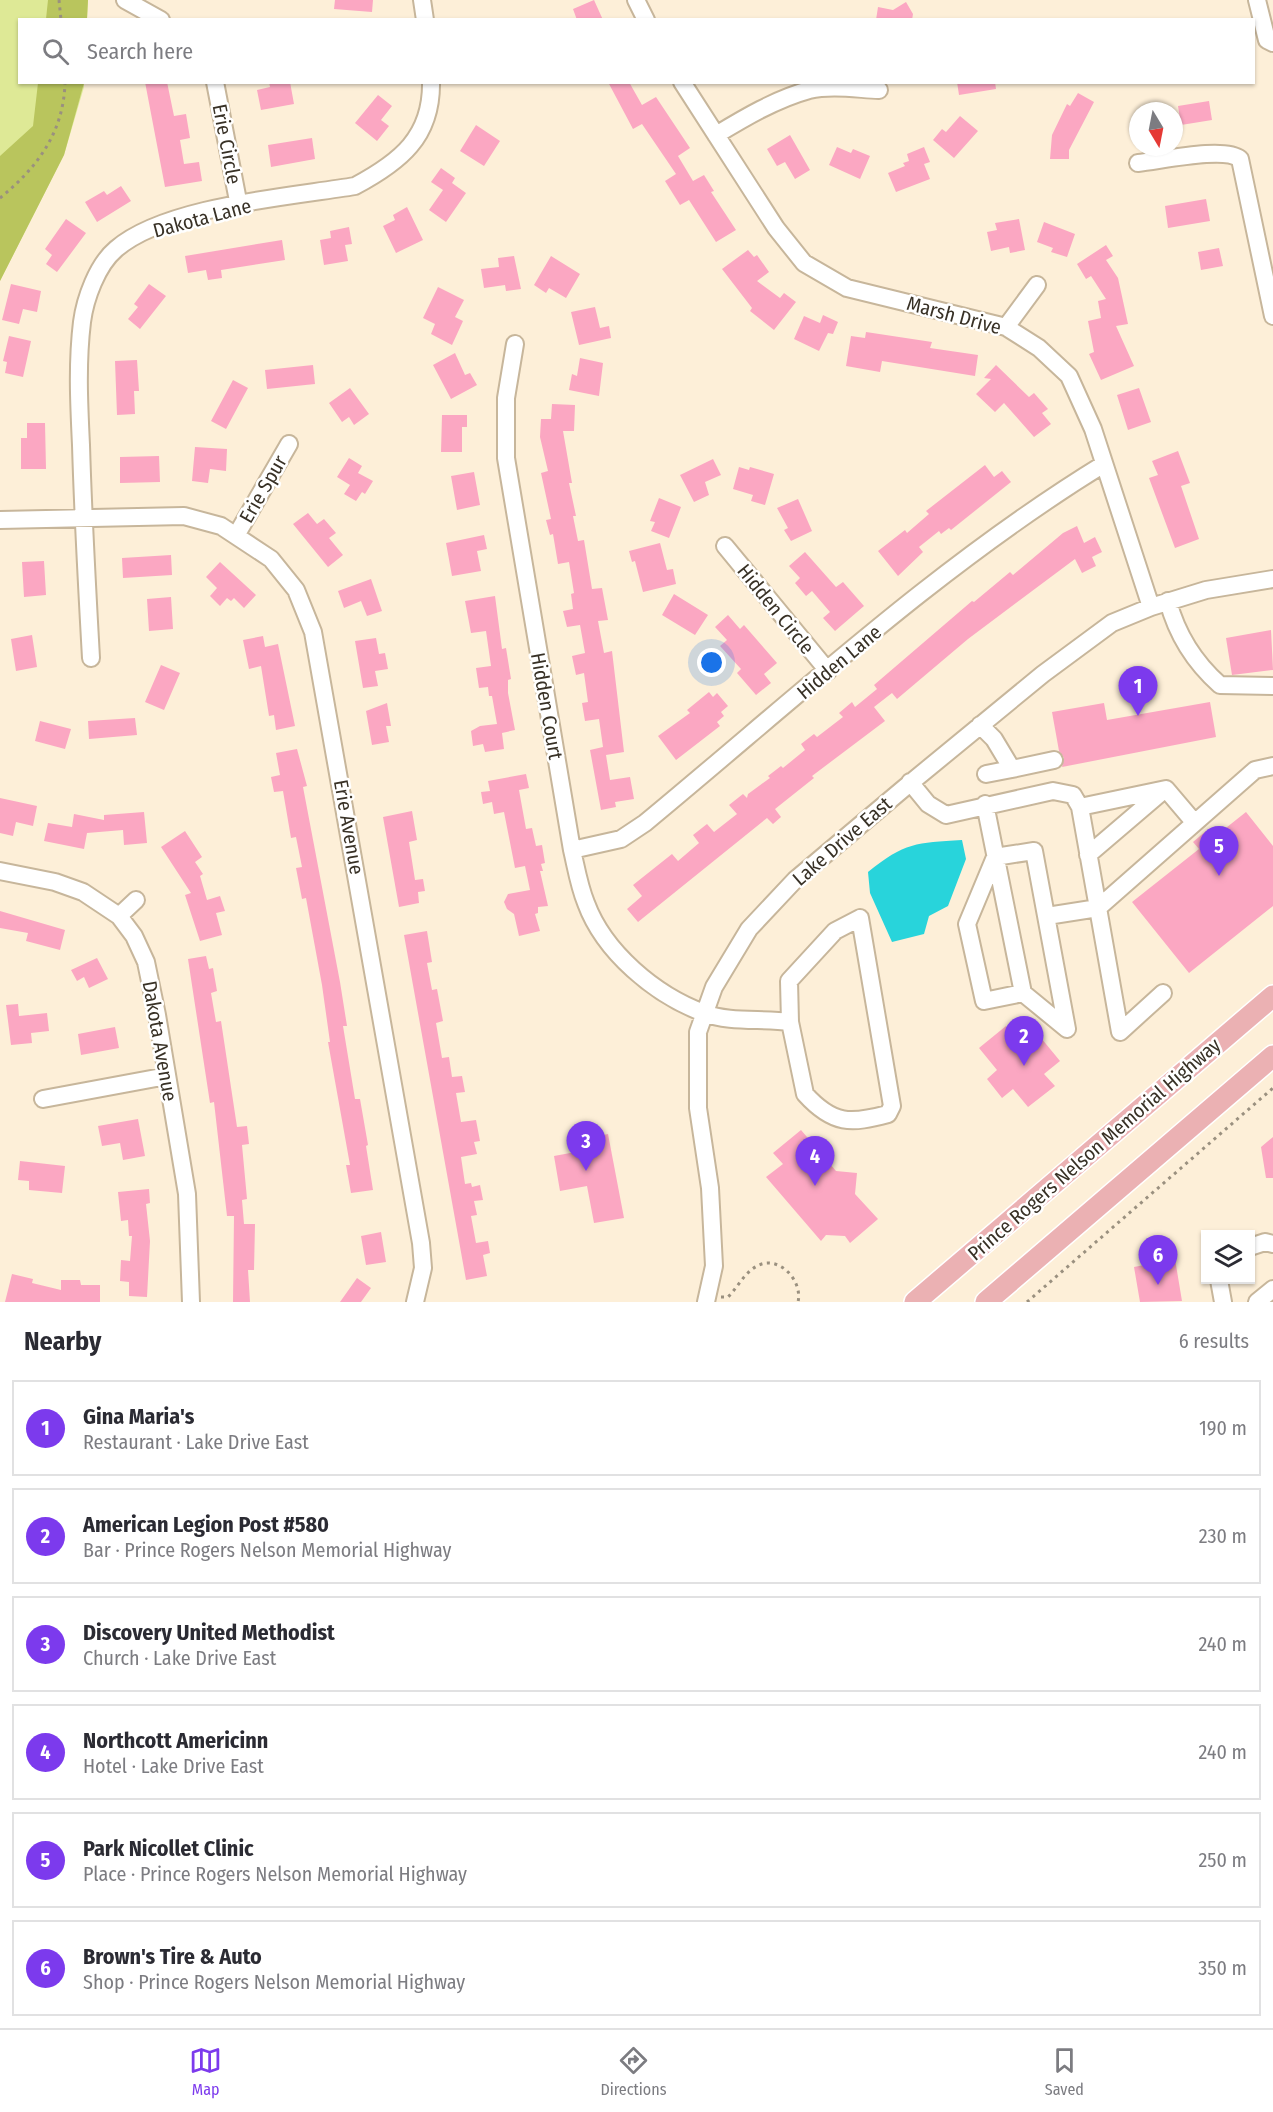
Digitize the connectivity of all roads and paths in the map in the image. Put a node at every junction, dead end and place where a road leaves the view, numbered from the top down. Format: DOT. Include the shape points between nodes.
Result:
graph roads {
  1 [pos="59,0"];
  2 [pos="125,0"];
  3 [pos="422,0"];
  4 [pos="636,0"];
  5 [pos="1257,0"];
  6 [pos="61,18"];
  7 [pos="157,18"];
  8 [pos="425,18"];
  9 [pos="645,18"];
  10 [pos="1273,44"];
  11 [pos="65,84"];
  12 [pos="215,84"];
  13 [pos="431,84"];
  14 [pos="683,84"];
  15 [pos="879,90"];
  16 [pos="716,135"];
  17 [pos="1138,163"];
  18 [pos="0,198"];
  19 [pos="239,206"];
  20 [pos="1037,285"];
  21 [pos="1273,316"];
  22 [pos="1006,327"];
  23 [pos="515,344"];
  24 [pos="289,444"];
  25 [pos="1104,464"];
  26 [pos="83,516"];
  27 [pos="0,520"];
  28 [pos="237,534"];
  29 [pos="725,546"];
  30 [pos="1273,579"];
  31 [pos="1168,602"];
  32 [pos="1151,607"];
  33 [pos="91,658"];
  34 [pos="828,671"];
  35 [pos="1273,686"];
  36 [pos="980,725"];
  37 [pos="1054,760"];
  38 [pos="1273,766"];
  39 [pos="1012,769"];
  40 [pos="986,774"];
  41 [pos="910,783"];
  42 [pos="1166,789"];
  43 [pos="985,804"];
  44 [pos="1080,807"];
  45 [pos="1194,822"];
  46 [pos="572,850"];
  47 [pos="1088,855"];
  48 [pos="995,857"];
  49 [pos="0,871"];
  50 [pos="136,900"];
  51 [pos="1098,908"];
  52 [pos="119,916"];
  53 [pos="1047,916"];
  54 [pos="1023,993"];
  55 [pos="1163,993"];
  56 [pos="1273,996"];
  57 [pos="705,1014"];
  58 [pos="790,1022"];
  59 [pos="1273,1056"];
  60 [pos="1273,1062"];
  61 [pos="167,1076"];
  62 [pos="1249,1076"];
  63 [pos="1273,1088"];
  64 [pos="43,1099"];
  65 [pos="1273,1244"];
  66 [pos="1255,1246"];
  67 [pos="1220,1284"];
  68 [pos="1273,1289"];
  69 [pos="728,1298"];
  70 [pos="191,1302"];
  71 [pos="415,1302"];
  72 [pos="706,1302"];
  73 [pos="798,1302"];
  74 [pos="915,1302"];
  75 [pos="986,1302"];
  76 [pos="1027,1302"];
  77 [pos="1223,1302"];
  78 [pos="1257,1302"];
  1 -- 6 [label="path"];
  2 -- 7 [label="street"];
  3 -- 8 [label="street"];
  4 -- 9 [label="street"];
  5 -- 10 [label="street" via="1267,40"];
  11 -- 18 [label="path" via="63,106 47,148 28,173"];
  12 -- 19 [label="street, Erie Circle"];
  13 -- 19 [label="street, Dakota Lane" via="426,123 395,162 374,176 355,186"];
  14 -- 16 [label="street, Marsh Drive"];
  15 -- 16 [label="street" via="810,90 744,118"];
  16 -- 22 [label="street, Marsh Drive" via="776,228 804,262 846,288"];
  17 -- 21 [label="street" via="1220,153 1240,159"];
  19 -- 26 [label="street, Dakota Lane" via="158,225 115,250 93,281 82,321 80,352"];
  20 -- 22 [label="street"];
  22 -- 25 [label="street, Marsh Drive" via="1039,348 1069,376"];
  23 -- 46 [label="street, Hidden Court" via="506,398 506,458"];
  24 -- 28 [label="street, Erie Spur"];
  25 -- 32 [label="street, Marsh Drive"];
  25 -- 34 [label="street, Hidden Lane" via="967,555"];
  26 -- 27 [label="street, Erie Avenue"];
  26 -- 28 [label="street, Erie Avenue" via="184,516"];
  26 -- 33 [label="street, Dakota Lane"];
  28 -- 71 [label="street, Erie Avenue" via="271,559 296,590 314,632 421,1243 423,1268"];
  29 -- 34 [label="street, Hidden Circle"];
  30 -- 31 [label="street, Lake Drive East" via="1206,590"];
  31 -- 32 [label="street, Lake Drive East"];
  31 -- 35 [label="street" via="1173,621 1198,665 1220,685"];
  32 -- 36 [label="street, Lake Drive East" via="1112,623"];
  34 -- 46 [label="street, Hidden Lane" via="645,823 621,839"];
  36 -- 39 [label="street" via="994,739"];
  36 -- 41 [label="street, Lake Drive East"];
  37 -- 39 [label="street"];
  38 -- 45 [label="street" via="1255,770"];
  39 -- 40 [label="street"];
  41 -- 43 [label="street" via="928,804 946,815"];
  41 -- 57 [label="street, Lake Drive East" via="795,880 749,929 714,987"];
  42 -- 44 [label="street"];
  42 -- 45 [label="street"];
  42 -- 47 [label="street"];
  43 -- 44 [label="street" via="1053,791 1073,795"];
  43 -- 48 [label="street"];
  44 -- 47 [label="street"];
  45 -- 51 [label="street"];
  46 -- 57 [label="street, Hidden Court" via="586,904 607,941 644,978"];
  47 -- 51 [label="street"];
  48 -- 53 [label="street" via="1034,851"];
  48 -- 54 [label="street"];
  48 -- 54 [label="street" via="967,924 984,1001"];
  49 -- 52 [label="street, Dakota Avenue" via="83,892"];
  50 -- 52 [label="street"];
  51 -- 53 [label="street"];
  51 -- 55 [label="street" via="1120,1032"];
  52 -- 61 [label="street, Dakota Avenue" via="146,962"];
  53 -- 54 [label="street" via="1067,1029"];
  56 -- 74 [label="main road, Prince Rogers Nelson Memorial Highway"];
  57 -- 58 [label="street"];
  57 -- 72 [label="street, Lake Drive East" via="698,1032 698,1108 710,1188 714,1266"];
  58 -- 58 [label="street" via="805,1094 813,1103 837,1118 856,1123 888,1114 892,1106 860,918 836,931 789,981"];
  59 -- 62 [label="main road"];
  60 -- 62 [label="main road"];
  61 -- 64 [label="street"];
  61 -- 70 [label="street, Dakota Avenue" via="187,1194"];
  62 -- 75 [label="main road"];
  63 -- 76 [label="path"];
  65 -- 66 [label="street"];
  67 -- 77 [label="street"];
  68 -- 78 [label="street"];
  69 -- 73 [label="path" via="745,1275 759,1265 774,1263 789,1271 800,1295"];
}
